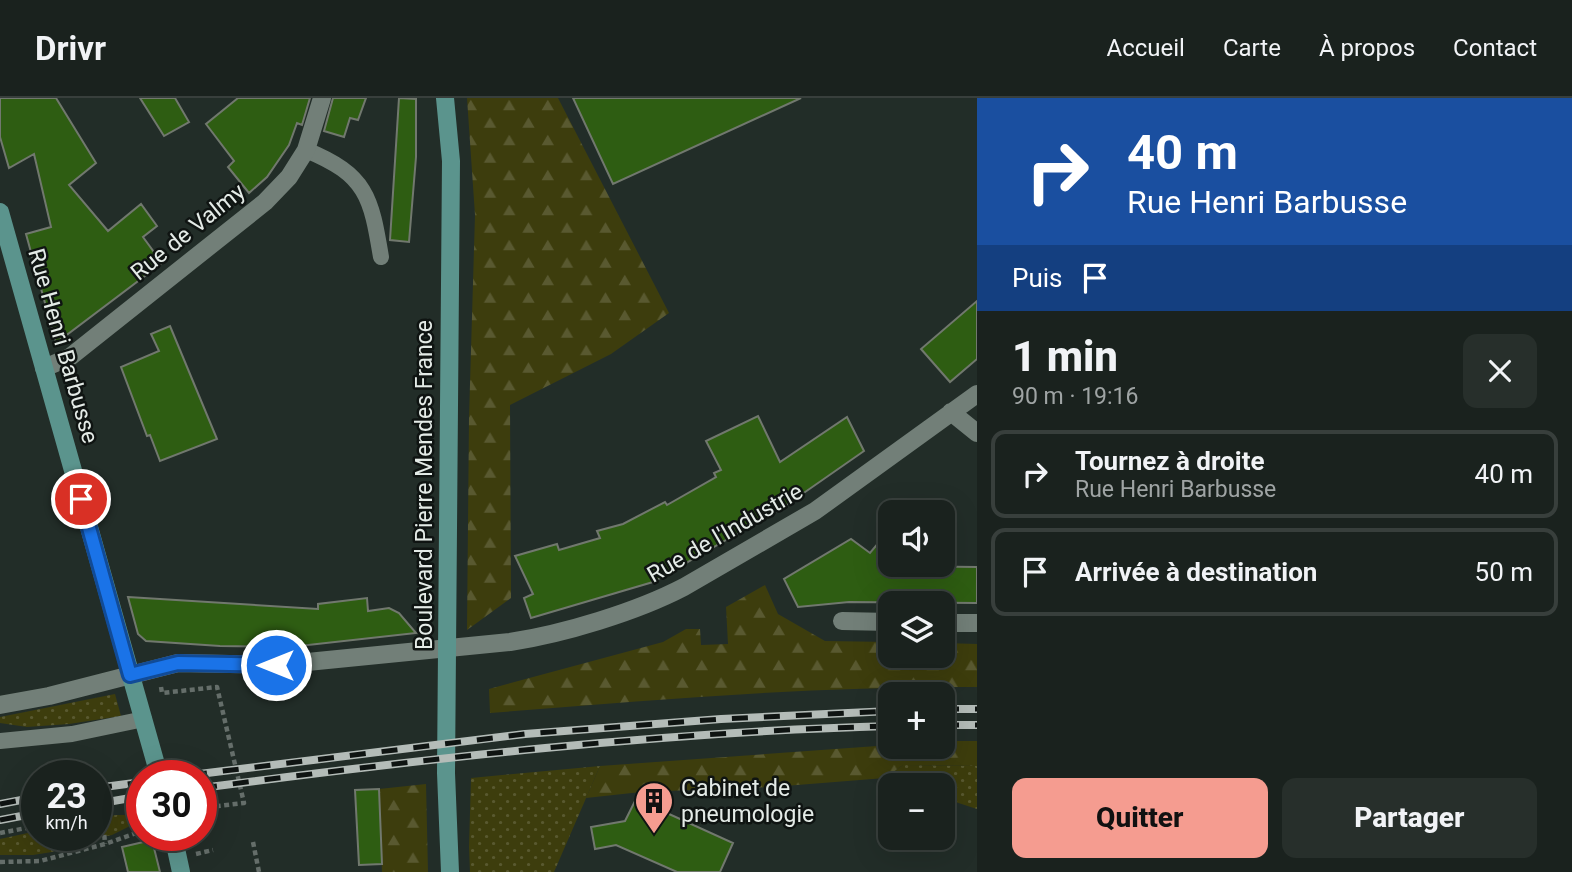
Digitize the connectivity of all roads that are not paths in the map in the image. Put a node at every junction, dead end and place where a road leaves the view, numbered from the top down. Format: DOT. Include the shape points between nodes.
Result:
graph roads {
  1 [pos="322,98"];
  2 [pos="445,98"];
  3 [pos="306,150"];
  4 [pos="0,212"];
  5 [pos="382,257"];
  6 [pos="44,368"];
  7 [pos="977,394"];
  8 [pos="951,412"];
  9 [pos="977,433"];
  10 [pos="842,621"];
  11 [pos="878,622"];
  12 [pos="955,623"];
  13 [pos="977,624"];
  14 [pos="130,675"];
  15 [pos="0,705"];
  16 [pos="144,719"];
  17 [pos="0,741"];
  18 [pos="155,760"];
  19 [pos="176,851"];
  20 [pos="181,872"];
  21 [pos="450,872"];
  1 -- 3 [label="street, Rue de Valmy"];
  2 -- 21 [label="main road, Boulevard Pierre Mendes France" via="451,162 446,773"];
  3 -- 5 [label="lane" via="339,166 364,190"];
  3 -- 6 [label="street, Rue de Valmy" via="265,202 70,357"];
  4 -- 6 [label="main road, Rue Henri Barbusse"];
  6 -- 14 [label="main road, Rue Henri Barbusse"];
  7 -- 8 [label="street, Rue de l'Industrie"];
  8 -- 9 [label="street"];
  8 -- 14 [label="street, Rue de l'Industrie" via="815,511 665,598 619,614 510,642 276,665 178,663"];
  10 -- 11 [label="street"];
  12 -- 13 [label="street"];
  14 -- 15 [label="street, Rue de l'Industrie"];
  14 -- 16 [label="main road, Rue Henri Barbusse"];
  16 -- 17 [label="lane" via="72,734"];
  16 -- 18 [label="main road, Rue Henri Barbusse"];
  19 -- 20 [label="main road"];
}
